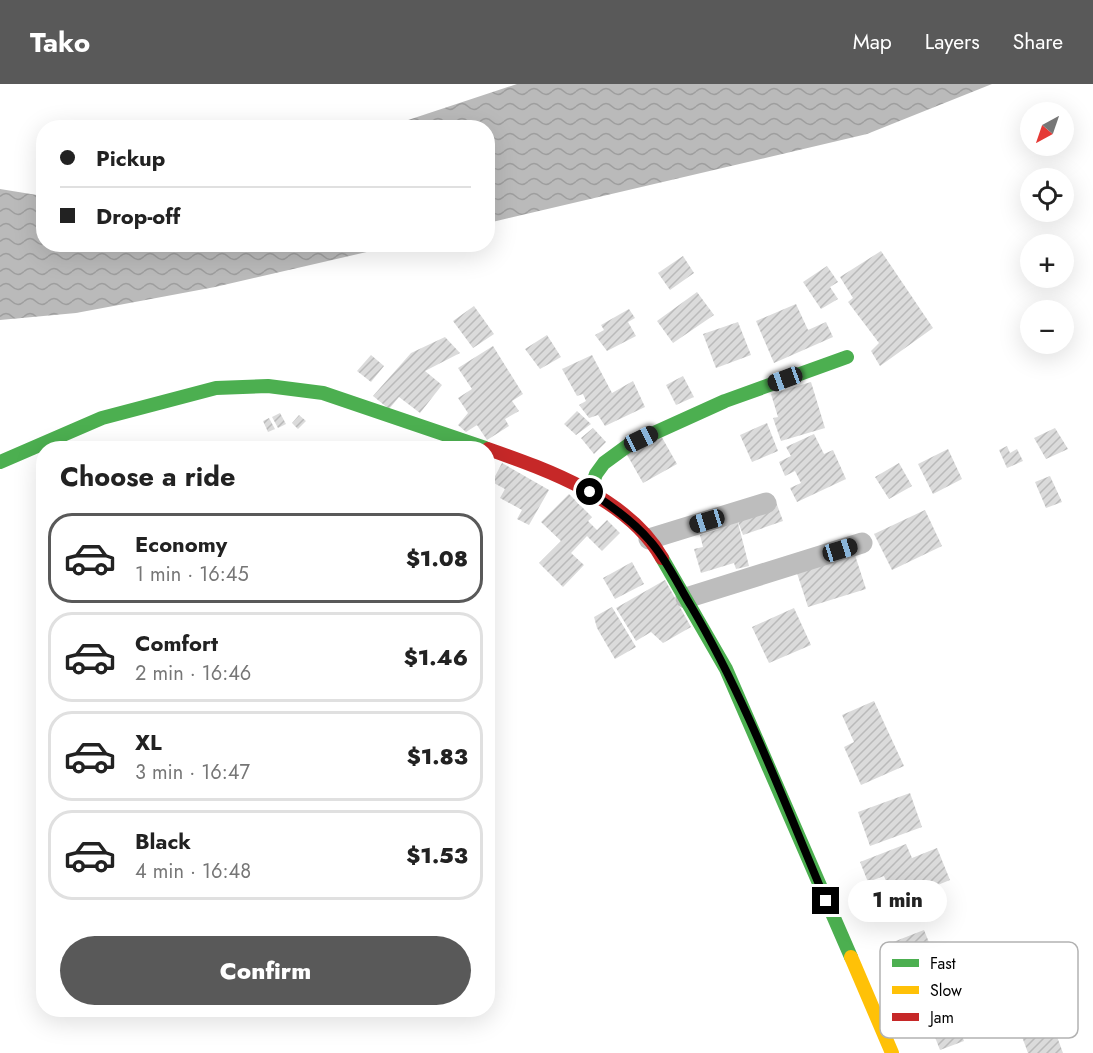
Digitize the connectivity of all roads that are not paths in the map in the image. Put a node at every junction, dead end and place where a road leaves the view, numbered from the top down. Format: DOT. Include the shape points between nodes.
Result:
graph roads {
  1 [pos="847,357"];
  2 [pos="49,441"];
  3 [pos="463,441"];
  4 [pos="36,446"];
  5 [pos="495,452"];
  6 [pos="0,462"];
  7 [pos="590,492"];
  8 [pos="766,503"];
  9 [pos="649,539"];
  10 [pos="862,543"];
  11 [pos="686,598"];
  12 [pos="880,1025"];
  13 [pos="886,1038"];
  14 [pos="892,1053"];
  1 -- 7 [label="street" via="734,398 625,447 598,471"];
  2 -- 3 [label="street" via="102,418 216,388 268,386 323,393"];
  4 -- 6 [label="street"];
  5 -- 7 [label="street"];
  7 -- 9 [label="street"];
  8 -- 9 [label="street"];
  9 -- 11 [label="street"];
  10 -- 11 [label="street"];
  11 -- 12 [label="street" via="726,669"];
  13 -- 14 [label="street"];
}
